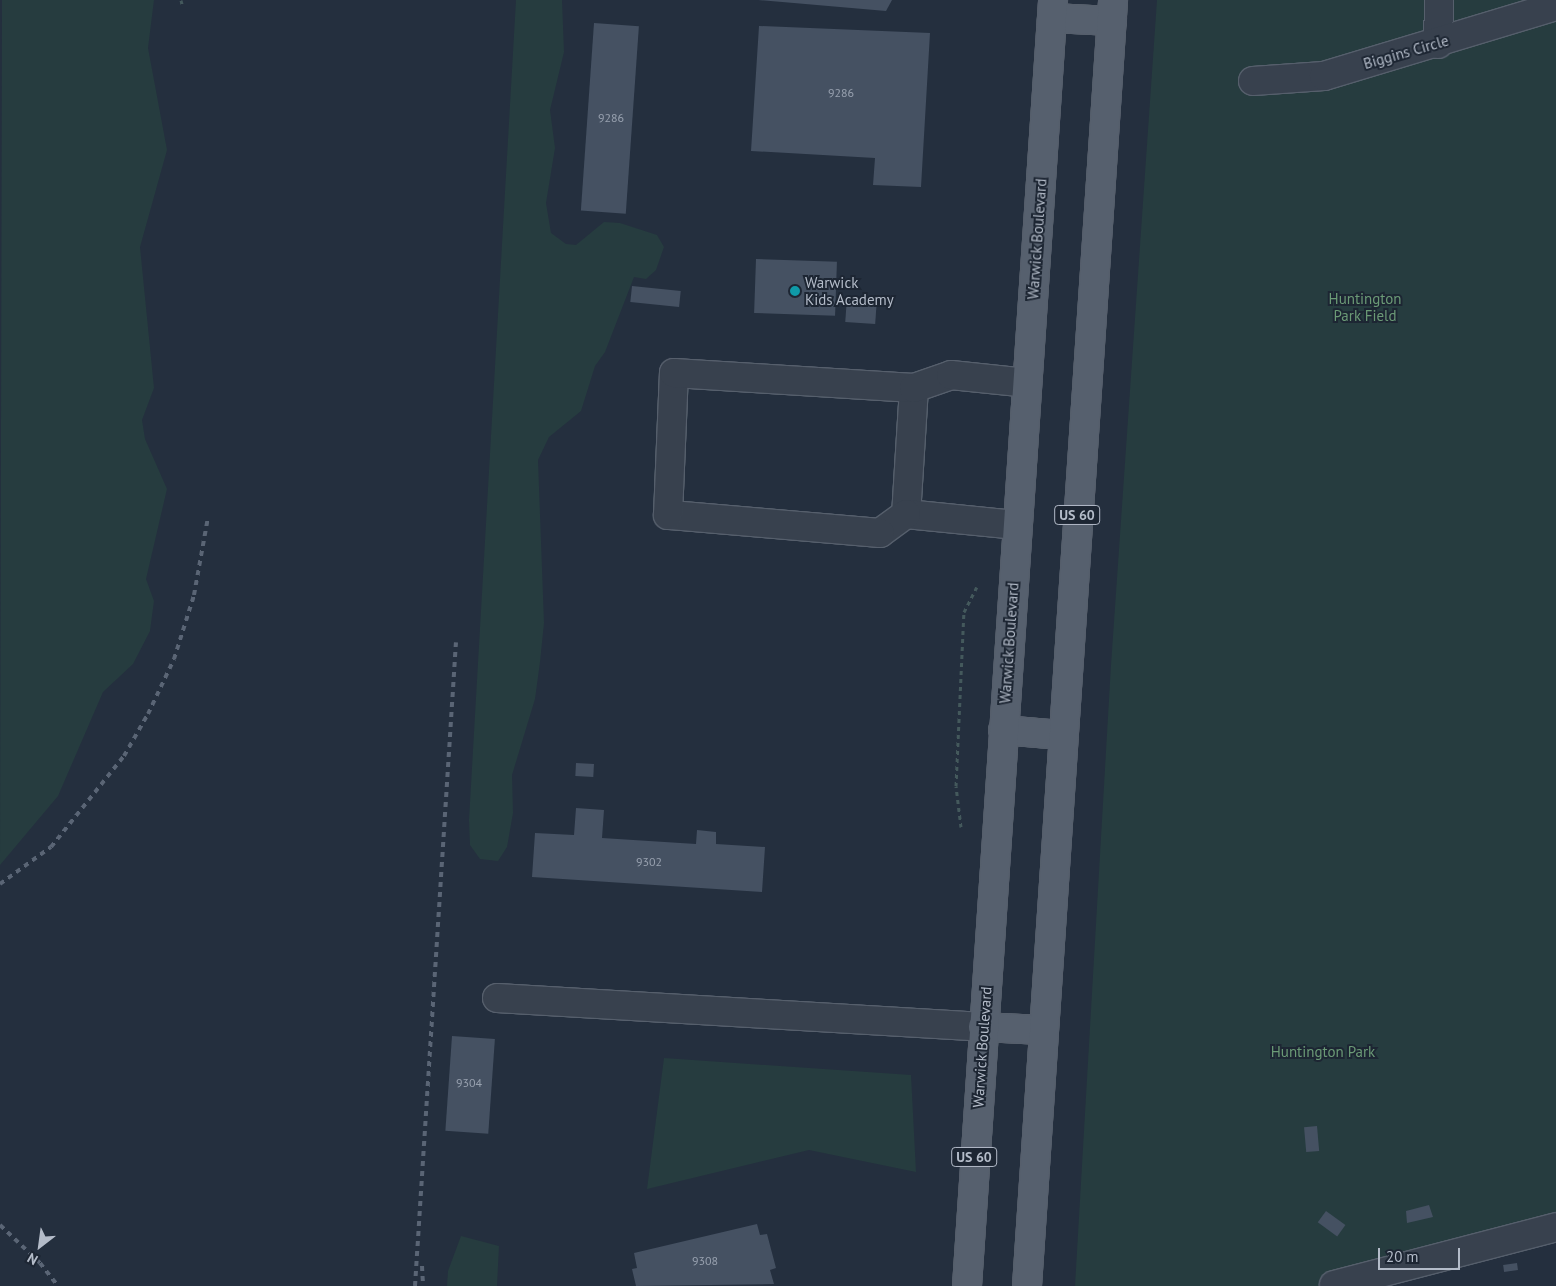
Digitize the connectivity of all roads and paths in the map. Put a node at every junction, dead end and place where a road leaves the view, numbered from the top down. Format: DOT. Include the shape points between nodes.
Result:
graph roads {
  1 [pos="1440,0"];
  2 [pos="1556,6"];
  3 [pos="1052,9"];
  4 [pos="1112,11"];
  5 [pos="1438,44"];
  6 [pos="1253,81"];
  7 [pos="1027,383"];
  8 [pos="914,388"];
  9 [pos="906,514"];
  10 [pos="1017,525"];
  11 [pos="977,587"];
  12 [pos="1003,730"];
  13 [pos="1061,735"];
  14 [pos="961,828"];
  15 [pos="497,998"];
  16 [pos="983,1027"];
  17 [pos="1042,1030"];
  18 [pos="1556,1227"];
  19 [pos="1334,1285"];
  20 [pos="966,1286"];
  21 [pos="1027,1286"];
  1 -- 5 [label="street"];
  2 -- 5 [label="street, Biggins Circle"];
  3 -- 4 [label="main road"];
  3 -- 7 [label="main road, Warwick Boulevard / US 60"];
  4 -- 13 [label="main road, US 60"];
  5 -- 6 [label="street, Biggins Circle" via="1324,76"];
  7 -- 8 [label="street" via="951,375"];
  7 -- 10 [label="main road, Warwick Boulevard / US 60"];
  8 -- 9 [label="street"];
  8 -- 9 [label="street" via="674,373 668,515 880,533"];
  9 -- 10 [label="street"];
  10 -- 12 [label="main road, Warwick Boulevard / US 60"];
  11 -- 14 [label="path" via="964,612 956,786"];
  12 -- 13 [label="main road"];
  12 -- 16 [label="main road, Warwick Boulevard / US 60"];
  13 -- 17 [label="main road, US 60"];
  15 -- 16 [label="street"];
  16 -- 17 [label="main road"];
  16 -- 20 [label="main road, Warwick Boulevard / US 60"];
  17 -- 21 [label="main road, US 60"];
  18 -- 19 [label="street"];
}
